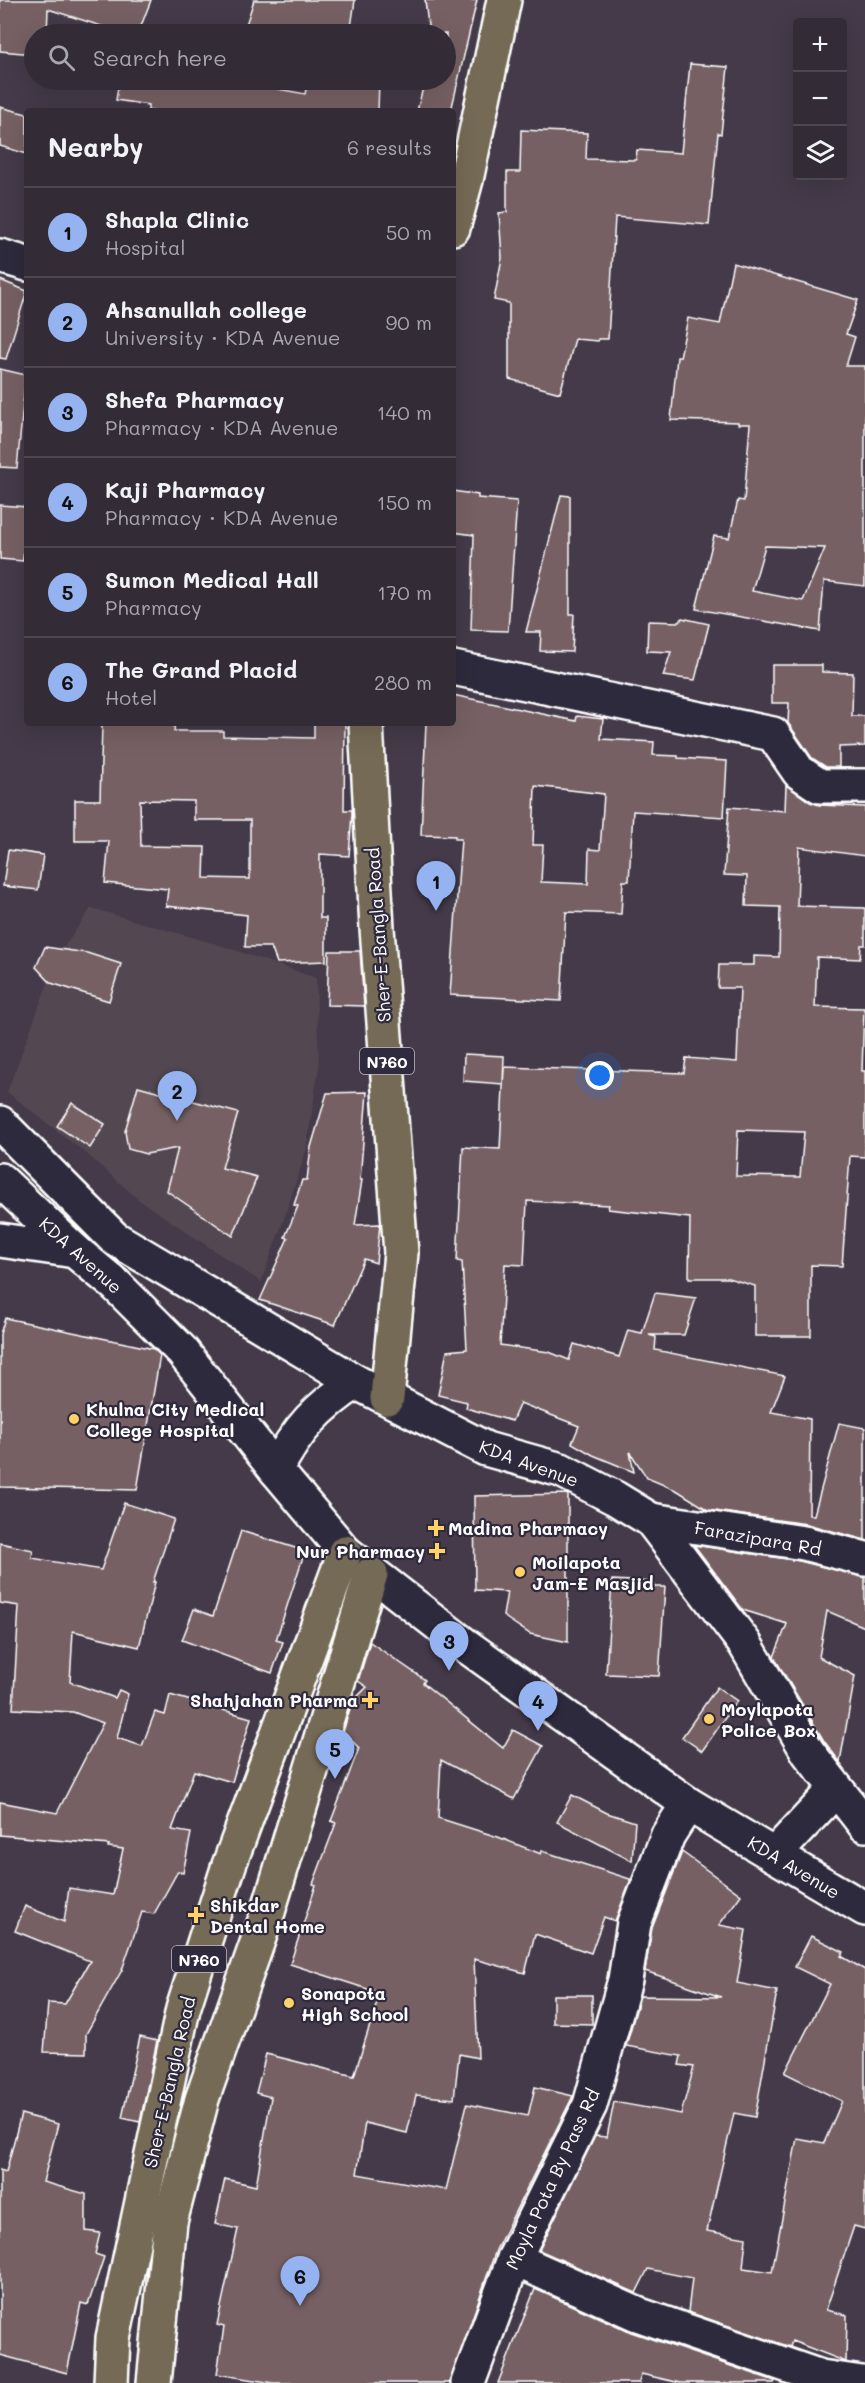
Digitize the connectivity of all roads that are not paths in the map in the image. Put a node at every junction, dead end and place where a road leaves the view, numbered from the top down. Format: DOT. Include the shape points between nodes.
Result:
graph roads {
  1 [pos="504,0"];
  2 [pos="456,217"];
  3 [pos="0,256"];
  4 [pos="24,263"];
  5 [pos="456,669"];
  6 [pos="366,726"];
  7 [pos="865,786"];
  8 [pos="0,1124"];
  9 [pos="0,1179"];
  10 [pos="0,1240"];
  11 [pos="75,1251"];
  12 [pos="356,1382"];
  13 [pos="387,1398"];
  14 [pos="276,1470"];
  15 [pos="651,1520"];
  16 [pos="345,1551"];
  17 [pos="865,1558"];
  18 [pos="371,1574"];
  19 [pos="836,1789"];
  20 [pos="688,1804"];
  21 [pos="865,1825"];
  22 [pos="774,1855"];
  23 [pos="865,1909"];
  24 [pos="514,2259"];
  25 [pos="111,2383"];
  26 [pos="154,2383"];
  27 [pos="468,2383"];
  28 [pos="862,2383"];
  1 -- 2 [label="highway"];
  3 -- 4 [label="main road"];
  5 -- 7 [label="main road" via="773,734 799,772 820,786"];
  6 -- 13 [label="highway, Sher-E-Bangla Road / N760" via="401,1253"];
  8 -- 12 [label="main road, KDA Avenue" via="114,1238"];
  9 -- 11 [label="main road, KDA Avenue"];
  10 -- 11 [label="main road"];
  11 -- 14 [label="main road, KDA Avenue" via="116,1285 182,1351"];
  12 -- 13 [label="main road, KDA Avenue"];
  12 -- 14 [label="main road" via="318,1409"];
  13 -- 15 [label="main road, KDA Avenue" via="486,1449 561,1470"];
  14 -- 16 [label="main road, KDA Avenue"];
  15 -- 17 [label="main road, Farazipara Rd" via="804,1543"];
  15 -- 19 [label="main road, KDA Avenue" via="745,1644 807,1752"];
  16 -- 18 [label="main road, KDA Avenue"];
  16 -- 25 [label="highway, Sher-E-Bangla Road / N760" via="229,1865 183,2008 113,2338"];
  18 -- 20 [label="main road, KDA Avenue"];
  18 -- 26 [label="highway, Sher-E-Bangla Road / N760" via="267,1915 202,2099 170,2222"];
  19 -- 21 [label="main road, KDA Avenue"];
  19 -- 22 [label="main road"];
  20 -- 22 [label="main road, KDA Avenue"];
  20 -- 24 [label="main road, Moyla Pota By Pass Rd" via="668,1835 634,1923 625,1980 590,2105"];
  22 -- 23 [label="main road, KDA Avenue"];
  24 -- 27 [label="main road, Moyla Pota By Pass Rd"];
  24 -- 28 [label="main road" via="637,2314 821,2377"];
}
